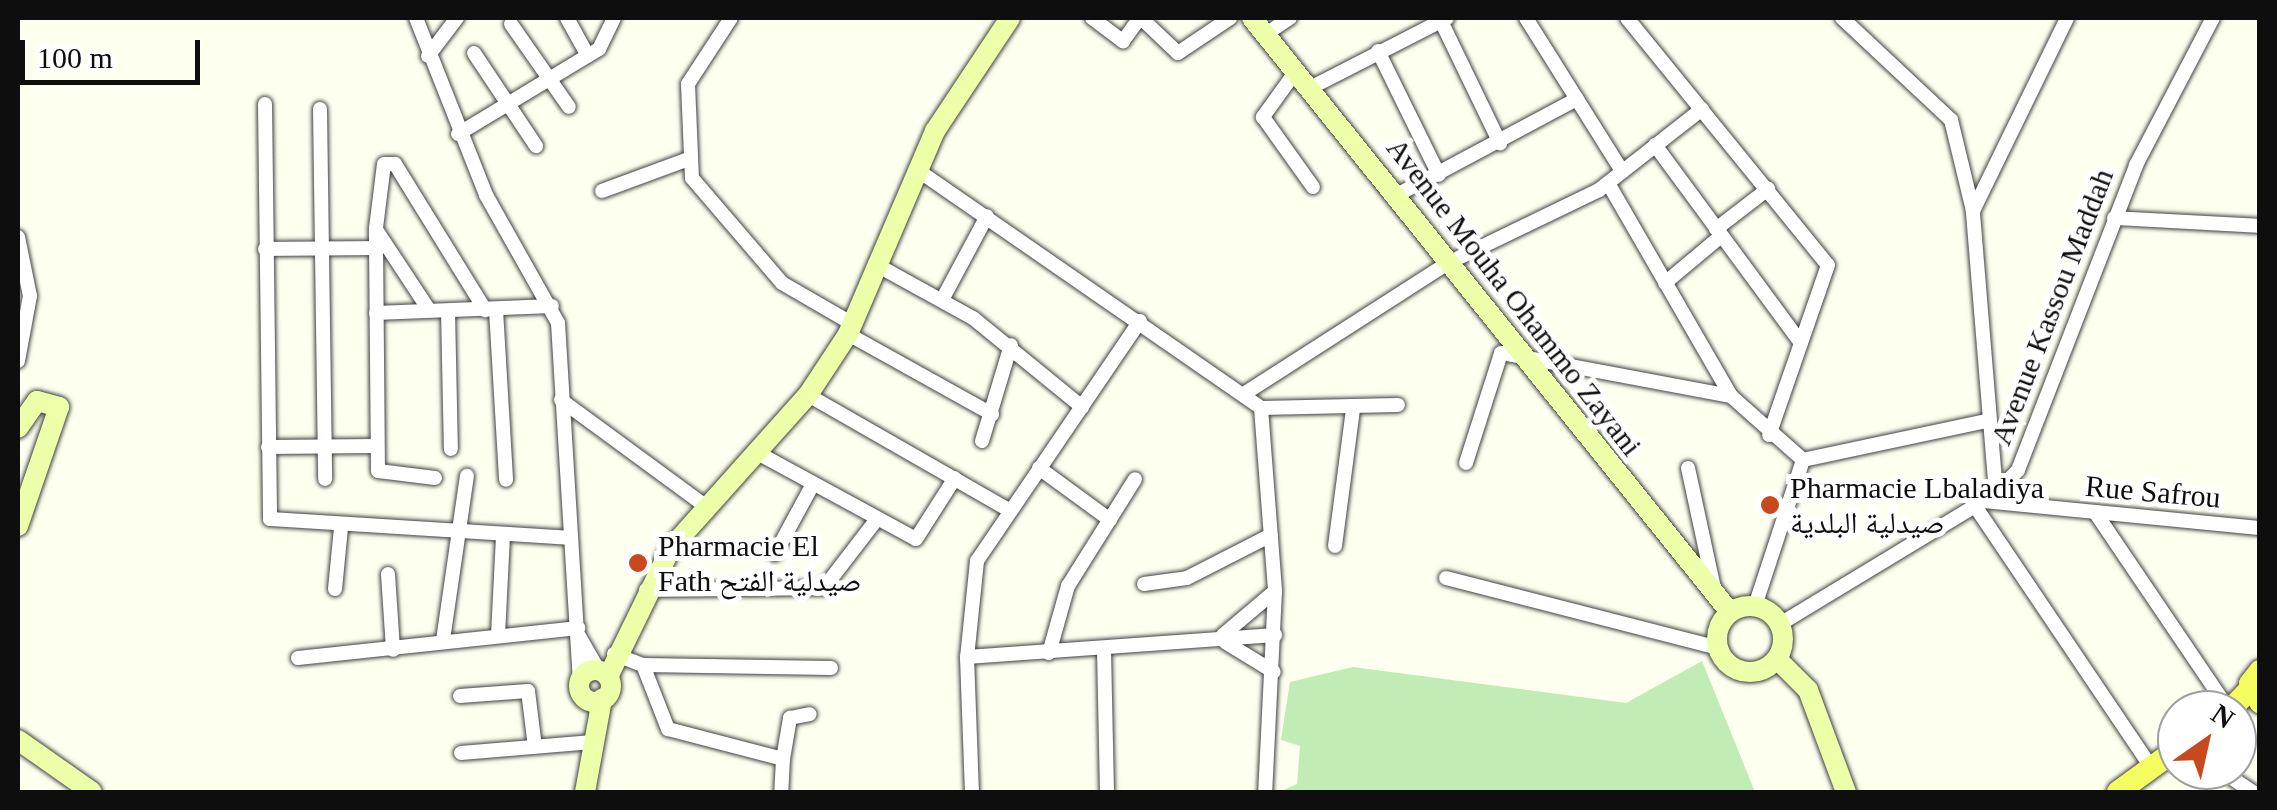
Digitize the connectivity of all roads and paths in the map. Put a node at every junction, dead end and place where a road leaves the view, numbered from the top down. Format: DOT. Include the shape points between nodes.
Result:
graph roads {
  1 [pos="416,18"];
  2 [pos="457,18"];
  3 [pos="567,18"];
  4 [pos="614,18"];
  5 [pos="731,18"];
  6 [pos="1010,18"];
  7 [pos="1092,18"];
  8 [pos="1140,18"];
  9 [pos="1230,18"];
  10 [pos="1252,18"];
  11 [pos="1290,18"];
  12 [pos="1526,18"];
  13 [pos="1627,18"];
  14 [pos="1842,18"];
  15 [pos="2067,18"];
  16 [pos="2213,18"];
  17 [pos="1444,19"];
  18 [pos="511,24"];
  19 [pos="1266,34"];
  20 [pos="1378,51"];
  21 [pos="474,53"];
  22 [pos="428,56"];
  23 [pos="588,56"];
  24 [pos="1296,71"];
  25 [pos="546,74"];
  26 [pos="1310,88"];
  27 [pos="1578,99"];
  28 [pos="504,100"];
  29 [pos="265,104"];
  30 [pos="568,107"];
  31 [pos="320,109"];
  32 [pos="1702,110"];
  33 [pos="458,134"];
  34 [pos="1500,143"];
  35 [pos="1656,144"];
  36 [pos="536,146"];
  37 [pos="686,160"];
  38 [pos="916,169"];
  39 [pos="1622,170"];
  40 [pos="1439,175"];
  41 [pos="1608,184"];
  42 [pos="1313,187"];
  43 [pos="1768,189"];
  44 [pos="602,192"];
  45 [pos="1396,195"];
  46 [pos="1973,212"];
  47 [pos="987,216"];
  48 [pos="2114,218"];
  49 [pos="2260,226"];
  50 [pos="376,228"];
  51 [pos="1719,232"];
  52 [pos="18,237"];
  53 [pos="322,248"];
  54 [pos="376,248"];
  55 [pos="265,250"];
  56 [pos="1448,263"];
  57 [pos="876,264"];
  58 [pos="1665,283"];
  59 [pos="942,300"];
  60 [pos="552,306"];
  61 [pos="428,310"];
  62 [pos="448,310"];
  63 [pos="490,310"];
  64 [pos="376,313"];
  65 [pos="1140,322"];
  66 [pos="850,329"];
  67 [pos="1801,343"];
  68 [pos="1011,346"];
  69 [pos="1521,352"];
  70 [pos="18,361"];
  71 [pos="1247,392"];
  72 [pos="808,395"];
  73 [pos="1730,396"];
  74 [pos="562,400"];
  75 [pos="1398,404"];
  76 [pos="1082,407"];
  77 [pos="1261,408"];
  78 [pos="1354,410"];
  79 [pos="992,414"];
  80 [pos="1986,420"];
  81 [pos="18,428"];
  82 [pos="1770,435"];
  83 [pos="982,441"];
  84 [pos="325,446"];
  85 [pos="376,446"];
  86 [pos="268,447"];
  87 [pos="452,449"];
  88 [pos="754,451"];
  89 [pos="1803,460"];
  90 [pos="1466,463"];
  91 [pos="1039,468"];
  92 [pos="1688,468"];
  93 [pos="467,476"];
  94 [pos="435,478"];
  95 [pos="955,478"];
  96 [pos="1135,478"];
  97 [pos="326,479"];
  98 [pos="506,480"];
  99 [pos="813,484"];
  100 [pos="1984,500"];
  101 [pos="704,504"];
  102 [pos="1009,510"];
  103 [pos="2097,515"];
  104 [pos="877,519"];
  105 [pos="1110,520"];
  106 [pos="18,526"];
  107 [pos="341,528"];
  108 [pos="2260,528"];
  109 [pos="1271,534"];
  110 [pos="455,535"];
  111 [pos="502,536"];
  112 [pos="569,538"];
  113 [pos="1336,546"];
  114 [pos="775,554"];
  115 [pos="388,574"];
  116 [pos="1446,578"];
  117 [pos="1144,584"];
  118 [pos="335,588"];
  119 [pos="646,590"];
  120 [pos="1275,591"];
  121 [pos="1716,593"];
  122 [pos="1755,606"];
  123 [pos="1730,612"];
  124 [pos="1780,624"];
  125 [pos="579,632"];
  126 [pos="498,635"];
  127 [pos="1275,635"];
  128 [pos="1215,638"];
  129 [pos="443,640"];
  130 [pos="1718,648"];
  131 [pos="393,650"];
  132 [pos="1104,650"];
  133 [pos="1049,653"];
  134 [pos="614,654"];
  135 [pos="968,657"];
  136 [pos="298,658"];
  137 [pos="1777,659"];
  138 [pos="643,665"];
  139 [pos="830,668"];
  140 [pos="1274,672"];
  141 [pos="595,684"];
  142 [pos="2215,690"];
  143 [pos="460,696"];
  144 [pos="810,714"];
  145 [pos="593,737"];
  146 [pos="18,740"];
  147 [pos="535,747"];
  148 [pos="462,753"];
  149 [pos="783,759"];
  150 [pos="2157,763"];
  151 [pos="2151,767"];
  152 [pos="92,792"];
  153 [pos="586,792"];
  154 [pos="782,792"];
  155 [pos="972,792"];
  156 [pos="1108,792"];
  157 [pos="1266,792"];
  158 [pos="1846,792"];
  159 [pos="2118,792"];
  1 -- 22 [label="street"];
  2 -- 22 [label="street"];
  3 -- 23 [label="street"];
  4 -- 23 [label="street"];
  5 -- 37 [label="street" via="688,84"];
  6 -- 38 [label="street"];
  7 -- 8 [label="street" via="1122,41"];
  8 -- 9 [label="street" via="1178,54"];
  10 -- 19 [label="street, Avenue Mouha Ohammo Zayani"];
  11 -- 19 [label="street"];
  12 -- 27 [label="street"];
  13 -- 32 [label="street"];
  14 -- 46 [label="street" via="1952,120"];
  15 -- 46 [label="street"];
  16 -- 48 [label="street, Avenue Kassou Maddah"];
  17 -- 20 [label="street"];
  17 -- 34 [label="street"];
  18 -- 25 [label="street"];
  19 -- 24 [label="street, Avenue Mouha Ohammo Zayani"];
  20 -- 26 [label="street"];
  20 -- 40 [label="street"];
  21 -- 28 [label="street"];
  22 -- 33 [label="street"];
  23 -- 25 [label="street"];
  24 -- 26 [label="street, Avenue Mouha Ohammo Zayani"];
  24 -- 42 [label="street" via="1263,116"];
  25 -- 28 [label="street"];
  25 -- 30 [label="street"];
  26 -- 45 [label="street, Avenue Mouha Ohammo Zayani"];
  27 -- 34 [label="street"];
  27 -- 39 [label="street"];
  28 -- 33 [label="street"];
  28 -- 36 [label="street"];
  29 -- 55 [label="street"];
  31 -- 53 [label="street"];
  32 -- 35 [label="street"];
  32 -- 43 [label="street"];
  33 -- 60 [label="street"];
  34 -- 40 [label="street"];
  35 -- 39 [label="street"];
  35 -- 51 [label="street"];
  37 -- 44 [label="street"];
  37 -- 66 [label="street" via="703,198 782,283"];
  38 -- 47 [label="street"];
  38 -- 57 [label="street"];
  39 -- 41 [label="street"];
  40 -- 45 [label="street"];
  41 -- 56 [label="street"];
  41 -- 58 [label="street"];
  43 -- 51 [label="street"];
  43 -- 67 [label="street" via="1828,265"];
  45 -- 56 [label="street, Avenue Mouha Ohammo Zayani"];
  46 -- 80 [label="street"];
  47 -- 59 [label="street"];
  47 -- 65 [label="street"];
  48 -- 49 [label="street"];
  48 -- 100 [label="street, Avenue Kassou Maddah" via="2033,442"];
  50 -- 54 [label="street"];
  50 -- 61 [label="street"];
  50 -- 63 [label="street" via="380,168 396,164"];
  51 -- 58 [label="street"];
  51 -- 67 [label="street"];
  52 -- 70 [label="street" via="30,296"];
  53 -- 54 [label="street"];
  53 -- 55 [label="street"];
  53 -- 84 [label="street"];
  54 -- 64 [label="street"];
  55 -- 86 [label="street"];
  56 -- 69 [label="street, Avenue Mouha Ohammo Zayani"];
  56 -- 71 [label="street"];
  57 -- 59 [label="street"];
  57 -- 66 [label="street"];
  58 -- 73 [label="street"];
  59 -- 68 [label="street"];
  60 -- 63 [label="street"];
  60 -- 74 [label="street"];
  61 -- 62 [label="street"];
  61 -- 64 [label="street"];
  62 -- 63 [label="street"];
  62 -- 87 [label="street"];
  63 -- 98 [label="street"];
  64 -- 85 [label="street"];
  65 -- 71 [label="street"];
  65 -- 76 [label="street"];
  66 -- 72 [label="street"];
  66 -- 79 [label="street"];
  67 -- 82 [label="street"];
  68 -- 76 [label="street"];
  68 -- 79 [label="street"];
  69 -- 73 [label="street"];
  69 -- 90 [label="street" via="1501,353"];
  69 -- 121 [label="street, Avenue Mouha Ohammo Zayani"];
  71 -- 77 [label="street"];
  72 -- 88 [label="street"];
  72 -- 95 [label="street"];
  73 -- 82 [label="street"];
  74 -- 101 [label="street"];
  74 -- 112 [label="street"];
  75 -- 78 [label="street"];
  76 -- 91 [label="street"];
  77 -- 78 [label="street"];
  77 -- 109 [label="street"];
  78 -- 113 [label="street"];
  79 -- 83 [label="street"];
  80 -- 89 [label="street"];
  80 -- 100 [label="street"];
  81 -- 106 [label="street" via="38,401 58,407"];
  82 -- 89 [label="street"];
  84 -- 85 [label="street"];
  84 -- 86 [label="street"];
  84 -- 97 [label="street"];
  85 -- 94 [label="street" via="382,476"];
  86 -- 107 [label="street" via="272,521"];
  88 -- 99 [label="street"];
  88 -- 101 [label="street"];
  89 -- 122 [label="street"];
  91 -- 102 [label="street"];
  91 -- 105 [label="street"];
  92 -- 121 [label="street"];
  93 -- 110 [label="street"];
  95 -- 102 [label="street"];
  95 -- 104 [label="street" via="920,540"];
  96 -- 105 [label="street"];
  99 -- 104 [label="street"];
  99 -- 114 [label="street"];
  100 -- 103 [label="street, Rue Safrou"];
  100 -- 124 [label="street, Avenue Kassou Maddah"];
  100 -- 151 [label="street"];
  101 -- 119 [label="street"];
  102 -- 135 [label="street" via="977,561"];
  103 -- 108 [label="street, Rue Safrou"];
  103 -- 142 [label="street"];
  104 -- 119 [label="street" via="824,588"];
  105 -- 133 [label="street" via="1051,622"];
  107 -- 110 [label="street"];
  107 -- 118 [label="street"];
  109 -- 117 [label="street" via="1187,578"];
  109 -- 120 [label="street"];
  110 -- 111 [label="street"];
  110 -- 129 [label="street"];
  111 -- 112 [label="street"];
  111 -- 126 [label="street"];
  112 -- 125 [label="street"];
  115 -- 131 [label="street"];
  116 -- 130 [label="street"];
  119 -- 134 [label="street"];
  120 -- 127 [label="street"];
  120 -- 128 [label="street"];
  121 -- 123 [label="street, Avenue Mouha Ohammo Zayani"];
  122 -- 123 [label="street"];
  122 -- 124 [label="street"];
  123 -- 130 [label="street"];
  124 -- 137 [label="street"];
  125 -- 126 [label="street"];
  125 -- 141 [label="street"];
  126 -- 129 [label="street"];
  127 -- 128 [label="street"];
  127 -- 140 [label="street"];
  128 -- 132 [label="street"];
  128 -- 140 [label="street"];
  129 -- 131 [label="street"];
  130 -- 137 [label="street" via="1748,672"];
  131 -- 136 [label="street"];
  132 -- 133 [label="street"];
  132 -- 156 [label="street"];
  133 -- 135 [label="street"];
  134 -- 138 [label="street"];
  134 -- 141 [label="street"];
  135 -- 155 [label="street"];
  137 -- 158 [label="street" via="1808,690"];
  138 -- 139 [label="street"];
  138 -- 149 [label="street" via="668,730"];
  140 -- 157 [label="street"];
  141 -- 145 [label="street"];
  143 -- 147 [label="street" via="528,691"];
  144 -- 149 [label="street" via="790,718"];
  145 -- 147 [label="street"];
  145 -- 153 [label="street"];
  146 -- 152 [label="street"];
  147 -- 148 [label="street"];
  149 -- 154 [label="street"];
  150 -- 151 [label="main road"];
  151 -- 159 [label="main road"];
}
